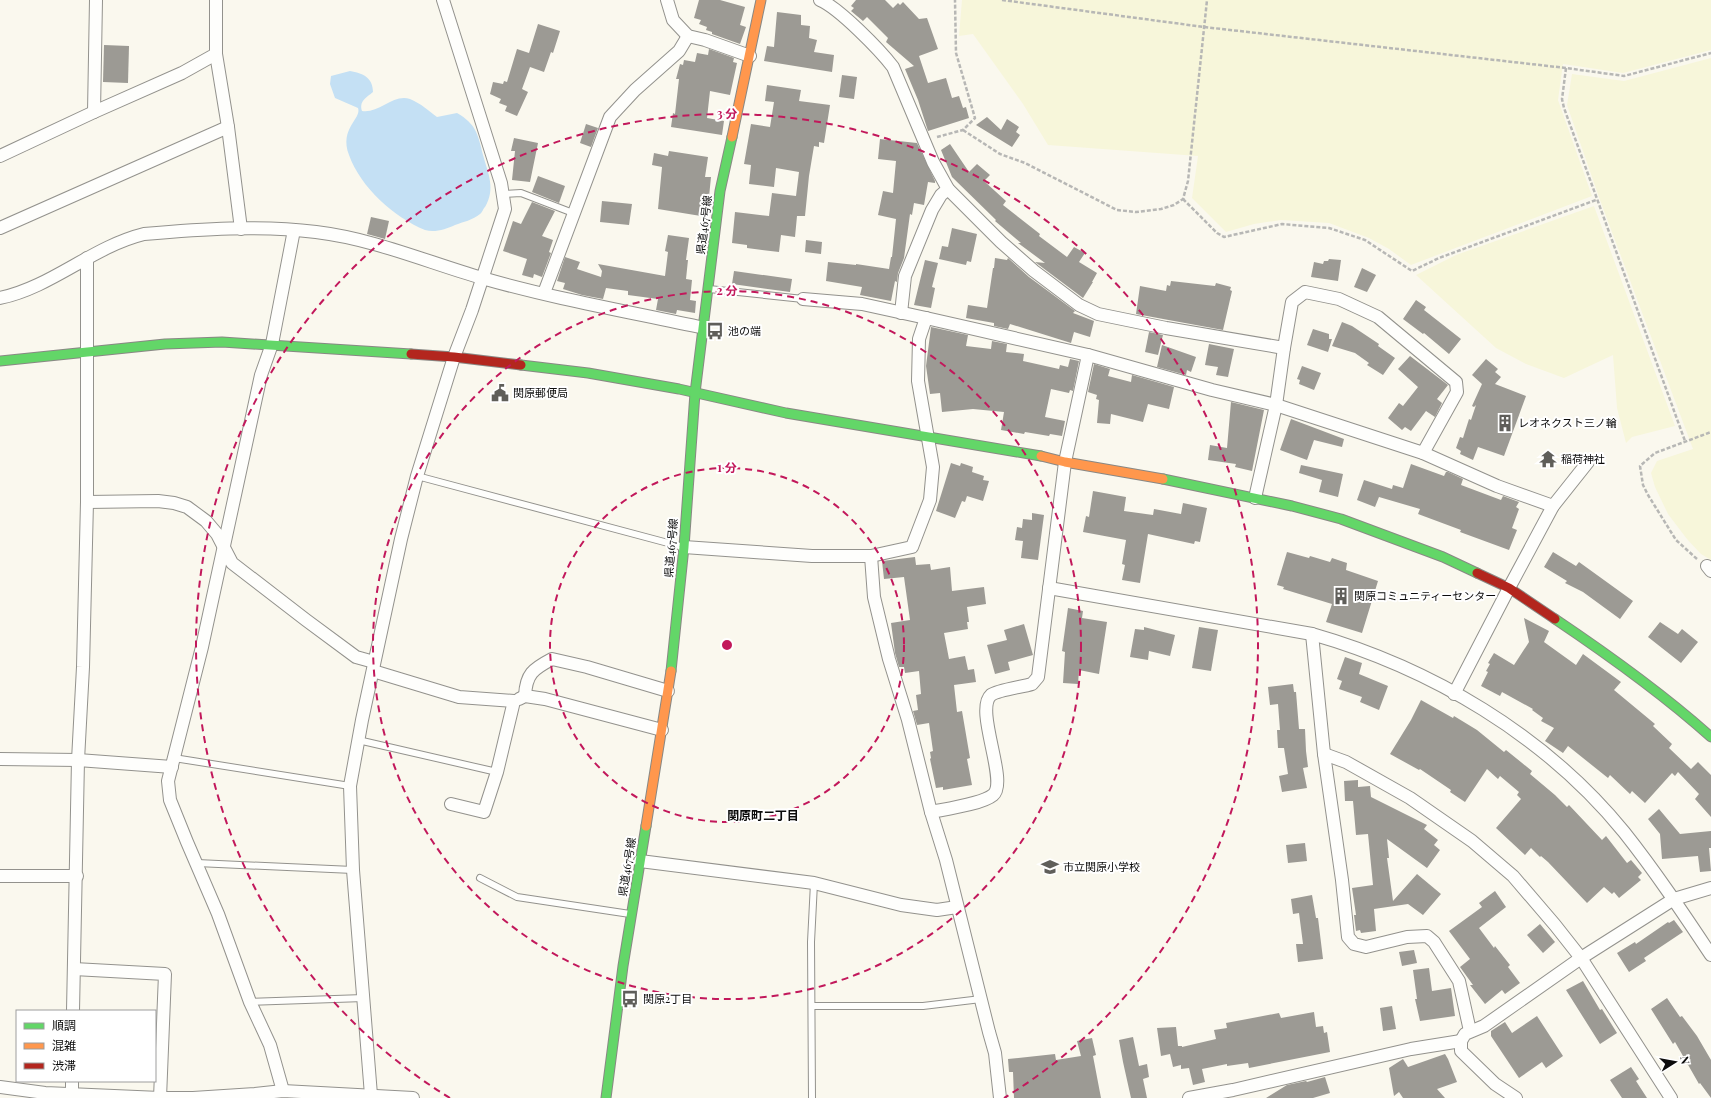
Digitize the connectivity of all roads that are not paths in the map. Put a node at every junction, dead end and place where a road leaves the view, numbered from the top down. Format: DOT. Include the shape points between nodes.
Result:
graph roads {
  1 [pos="96,0"];
  2 [pos="216,0"];
  3 [pos="443,0"];
  4 [pos="667,0"];
  5 [pos="761,0"];
  6 [pos="820,0"];
  7 [pos="688,36"];
  8 [pos="216,54"];
  9 [pos="750,56"];
  10 [pos="94,112"];
  11 [pos="228,127"];
  12 [pos="0,156"];
  13 [pos="948,189"];
  14 [pos="504,194"];
  15 [pos="574,213"];
  16 [pos="0,228"];
  17 [pos="241,229"];
  18 [pos="294,230"];
  19 [pos="87,258"];
  20 [pos="482,278"];
  21 [pos="709,288"];
  22 [pos="544,293"];
  23 [pos="0,298"];
  24 [pos="803,299"];
  25 [pos="901,313"];
  26 [pos="926,318"];
  27 [pos="704,328"];
  28 [pos="272,344"];
  29 [pos="1284,348"];
  30 [pos="87,352"];
  31 [pos="1088,355"];
  32 [pos="454,356"];
  33 [pos="0,361"];
  34 [pos="695,393"];
  35 [pos="1276,405"];
  36 [pos="928,437"];
  37 [pos="1423,453"];
  38 [pos="1065,462"];
  39 [pos="1588,462"];
  40 [pos="417,476"];
  41 [pos="1255,498"];
  42 [pos="87,502"];
  43 [pos="1553,506"];
  44 [pos="224,546"];
  45 [pos="684,547"];
  46 [pos="871,556"];
  47 [pos="1049,588"];
  48 [pos="1509,588"];
  49 [pos="1312,634"];
  50 [pos="374,667"];
  51 [pos="668,691"];
  52 [pos="1454,694"];
  53 [pos="519,699"];
  54 [pos="662,730"];
  55 [pos="1711,737"];
  56 [pos="358,740"];
  57 [pos="1324,754"];
  58 [pos="0,759"];
  59 [pos="78,760"];
  60 [pos="173,763"];
  61 [pos="497,772"];
  62 [pos="350,786"];
  63 [pos="451,804"];
  64 [pos="931,812"];
  65 [pos="640,861"];
  66 [pos="197,863"];
  67 [pos="353,870"];
  68 [pos="0,876"];
  69 [pos="77,876"];
  70 [pos="480,878"];
  71 [pos="814,883"];
  72 [pos="1711,888"];
  73 [pos="1674,899"];
  74 [pos="957,907"];
  75 [pos="631,914"];
  76 [pos="1711,955"];
  77 [pos="1581,958"];
  78 [pos="74,969"];
  79 [pos="364,998"];
  80 [pos="981,999"];
  81 [pos="250,1002"];
  82 [pos="812,1006"];
  83 [pos="73,1010"];
  84 [pos="1470,1031"];
  85 [pos="1461,1041"];
  86 [pos="72,1082"];
  87 [pos="0,1087"];
  88 [pos="284,1091"];
  89 [pos="371,1095"];
  90 [pos="72,1096"];
  91 [pos="160,1098"];
  92 [pos="412,1098"];
  93 [pos="606,1098"];
  94 [pos="812,1098"];
  95 [pos="1000,1098"];
  96 [pos="1189,1098"];
  97 [pos="1516,1098"];
  98 [pos="1671,1098"];
  1 -- 10 [label="street"];
  2 -- 8 [label="street"];
  3 -- 14 [label="street"];
  4 -- 7 [label="street" via="673,20"];
  5 -- 9 [label="street, 県道467号線"];
  6 -- 13 [label="street" via="845,18 893,67 933,162"];
  7 -- 9 [label="street"];
  7 -- 15 [label="street" via="679,51 610,117"];
  8 -- 10 [label="street" via="182,73"];
  8 -- 11 [label="street"];
  9 -- 21 [label="street, 県道467号線" via="720,191"];
  10 -- 12 [label="street"];
  11 -- 16 [label="street"];
  11 -- 17 [label="street"];
  13 -- 25 [label="street" via="932,210 905,276"];
  13 -- 29 [label="street" via="1034,271 1079,305 1098,314"];
  14 -- 15 [label="lane" via="520,193"];
  14 -- 20 [label="street" via="505,209"];
  15 -- 22 [label="street"];
  17 -- 18 [label="street"];
  17 -- 19 [label="street" via="144,234 129,238"];
  18 -- 20 [label="street" via="362,240"];
  18 -- 28 [label="street"];
  19 -- 23 [label="street" via="34,287"];
  19 -- 30 [label="street"];
  20 -- 22 [label="street"];
  20 -- 32 [label="street"];
  21 -- 24 [label="lane"];
  21 -- 27 [label="street, 県道467号線"];
  22 -- 27 [label="street"];
  24 -- 25 [label="street" via="862,304"];
  25 -- 26 [label="street"];
  26 -- 31 [label="street"];
  26 -- 36 [label="street" via="920,339 918,381"];
  27 -- 34 [label="street, 県道467号線"];
  28 -- 30 [label="street" via="165,344"];
  28 -- 32 [label="street"];
  28 -- 44 [label="street" via="261,375"];
  29 -- 35 [label="street"];
  29 -- 37 [label="street" via="1292,302 1305,292 1339,299 1378,317 1456,382 1457,392"];
  30 -- 33 [label="street"];
  30 -- 42 [label="street"];
  31 -- 35 [label="street"];
  31 -- 38 [label="street"];
  32 -- 34 [label="street" via="588,373"];
  32 -- 40 [label="street"];
  34 -- 36 [label="street" via="786,413"];
  34 -- 45 [label="street, 県道467号線"];
  35 -- 37 [label="street"];
  35 -- 41 [label="street"];
  36 -- 38 [label="street"];
  36 -- 46 [label="street" via="933,467 930,500 912,547"];
  37 -- 43 [label="street" via="1497,486"];
  38 -- 41 [label="street"];
  38 -- 47 [label="street"];
  39 -- 43 [label="street"];
  40 -- 45 [label="lane"];
  40 -- 50 [label="street"];
  41 -- 48 [label="street" via="1341,519 1443,557"];
  42 -- 44 [label="street" via="174,503 186,507 206,522"];
  42 -- 59 [label="street"];
  43 -- 48 [label="street"];
  44 -- 50 [label="street" via="232,563 356,657"];
  44 -- 60 [label="street"];
  45 -- 46 [label="street" via="812,556"];
  45 -- 51 [label="street, 県道467号線"];
  46 -- 64 [label="street" via="874,597"];
  47 -- 49 [label="street"];
  47 -- 64 [label="street" via="1038,677 1032,684 997,692 990,696 986,706 997,787 994,794 986,799"];
  48 -- 52 [label="street"];
  48 -- 55 [label="street" via="1623,665 1680,709"];
  49 -- 52 [label="street" via="1377,655"];
  49 -- 57 [label="street"];
  50 -- 53 [label="street" via="459,697"];
  50 -- 56 [label="street"];
  51 -- 53 [label="street" via="587,666 552,659 534,668"];
  51 -- 54 [label="street, 県道467号線"];
  52 -- 73 [label="street" via="1504,723 1585,790 1623,832"];
  53 -- 54 [label="street" via="545,699"];
  53 -- 61 [label="street"];
  54 -- 65 [label="street, 県道467号線"];
  56 -- 61 [label="lane"];
  56 -- 62 [label="street"];
  57 -- 77 [label="street" via="1346,762 1410,798 1472,841 1513,876"];
  57 -- 84 [label="street" via="1348,937 1354,944 1366,947 1407,937 1427,936 1434,942 1459,981"];
  58 -- 59 [label="street"];
  59 -- 60 [label="street"];
  59 -- 69 [label="street"];
  60 -- 62 [label="lane"];
  60 -- 66 [label="street" via="168,781 170,800"];
  61 -- 63 [label="street" via="484,812"];
  62 -- 67 [label="street"];
  64 -- 74 [label="street"];
  65 -- 71 [label="street"];
  65 -- 75 [label="street, 県道467号線"];
  66 -- 67 [label="lane"];
  66 -- 81 [label="street"];
  67 -- 79 [label="street"];
  68 -- 69 [label="street"];
  69 -- 78 [label="street"];
  70 -- 75 [label="lane" via="517,897"];
  71 -- 74 [label="street" via="900,905 937,910"];
  71 -- 82 [label="lane" via="810,942"];
  72 -- 73 [label="street"];
  73 -- 76 [label="street"];
  73 -- 77 [label="street"];
  74 -- 80 [label="street"];
  75 -- 93 [label="street, 県道467号線"];
  77 -- 84 [label="street" via="1484,1026"];
  77 -- 98 [label="street"];
  78 -- 83 [label="street"];
  78 -- 91 [label="street" via="166,974"];
  79 -- 81 [label="lane"];
  79 -- 89 [label="street"];
  80 -- 82 [label="lane" via="923,1006"];
  80 -- 95 [label="street" via="995,1053"];
  81 -- 88 [label="street" via="270,1045"];
  82 -- 94 [label="lane"];
  84 -- 85 [label="street"];
  85 -- 96 [label="street" via="1411,1049"];
  85 -- 97 [label="street" via="1461,1051 1495,1084"];
  86 -- 90 [label="street"];
  87 -- 90 [label="street"];
  88 -- 89 [label="street"];
  88 -- 91 [label="street"];
  89 -- 92 [label="street"];
  90 -- 91 [label="street"];
}
